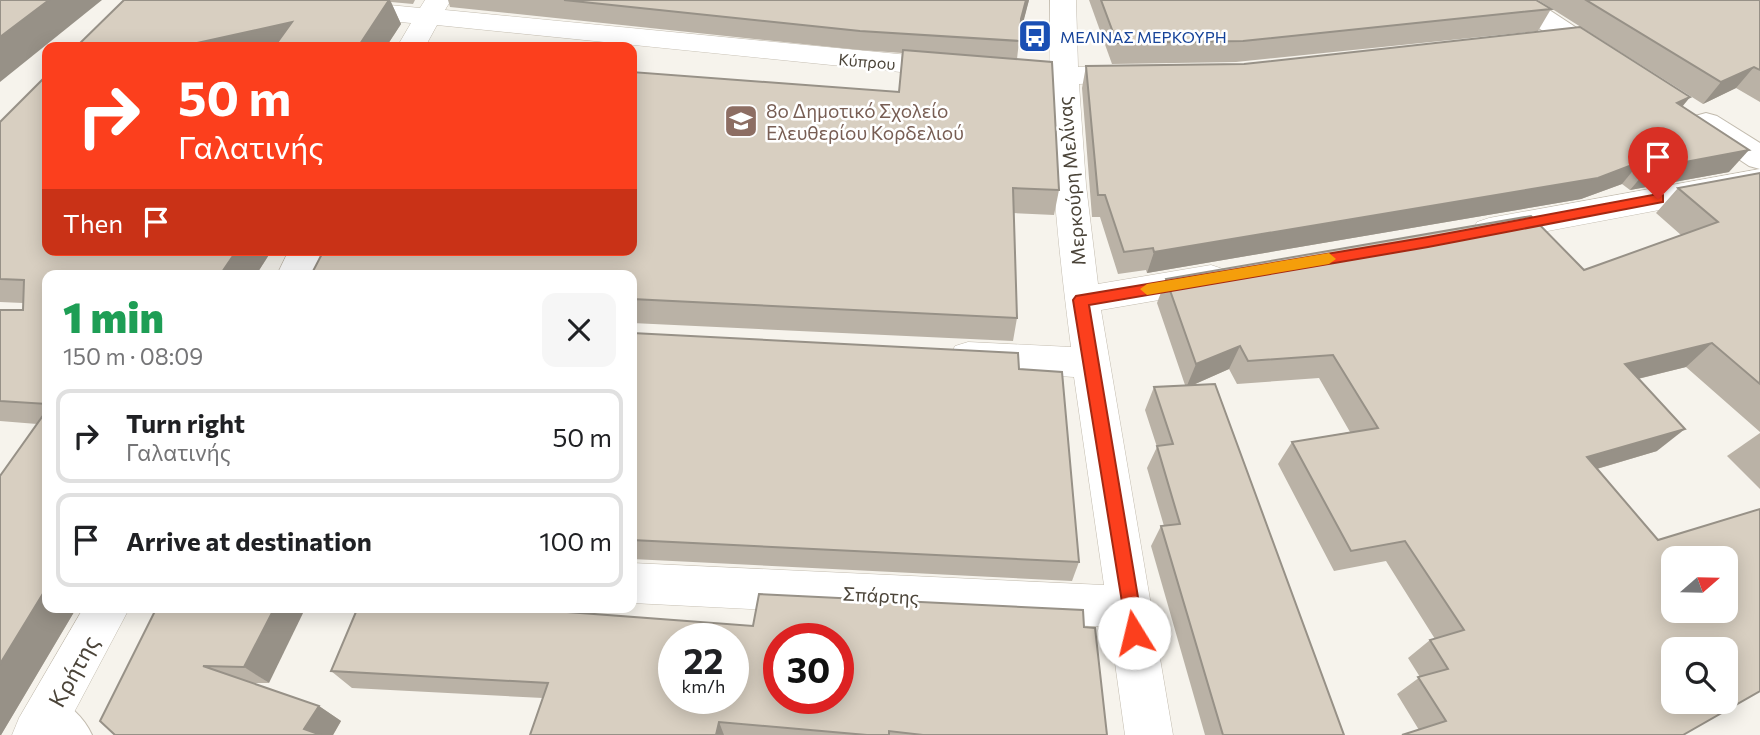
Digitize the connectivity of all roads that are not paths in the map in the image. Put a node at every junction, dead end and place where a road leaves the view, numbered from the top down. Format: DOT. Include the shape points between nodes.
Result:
graph roads {
  1 [pos="248,0"];
  2 [pos="1063,0"];
  3 [pos="1515,0"];
  4 [pos="433,7"];
  5 [pos="1571,38"];
  6 [pos="414,42"];
  7 [pos="1531,43"];
  8 [pos="1156,75"];
  9 [pos="1062,76"];
  10 [pos="1630,76"];
  11 [pos="1677,106"];
  12 [pos="1760,158"];
  13 [pos="1760,180"];
  14 [pos="1455,237"];
  15 [pos="1241,273"];
  16 [pos="1081,300"];
  17 [pos="938,355"];
  18 [pos="1091,363"];
  19 [pos="637,583"];
  20 [pos="1130,607"];
  21 [pos="105,613"];
  22 [pos="54,727"];
  23 [pos="1149,735"];
  1 -- 4 [label="street, Κύπρου"];
  2 -- 9 [label="street, Μερκούρη Μελίνας"];
  3 -- 5 [label="street"];
  4 -- 6 [label="street"];
  4 -- 9 [label="street, Κύπρου" via="860,61"];
  5 -- 7 [label="street"];
  5 -- 10 [label="street"];
  8 -- 9 [label="street, Κύπρου"];
  9 -- 16 [label="street, Μερκούρη Μελίνας"];
  11 -- 12 [label="street"];
  13 -- 14 [label="street"];
  15 -- 16 [label="street"];
  16 -- 18 [label="street, Μερκούρη Μελίνας"];
  17 -- 18 [label="street"];
  18 -- 20 [label="street, Μερκούρη Μελίνας"];
  19 -- 20 [label="street, Σπάρτης"];
  20 -- 23 [label="street, Μερκούρη Μελίνας"];
  21 -- 22 [label="street, Κρήτης"];
}
